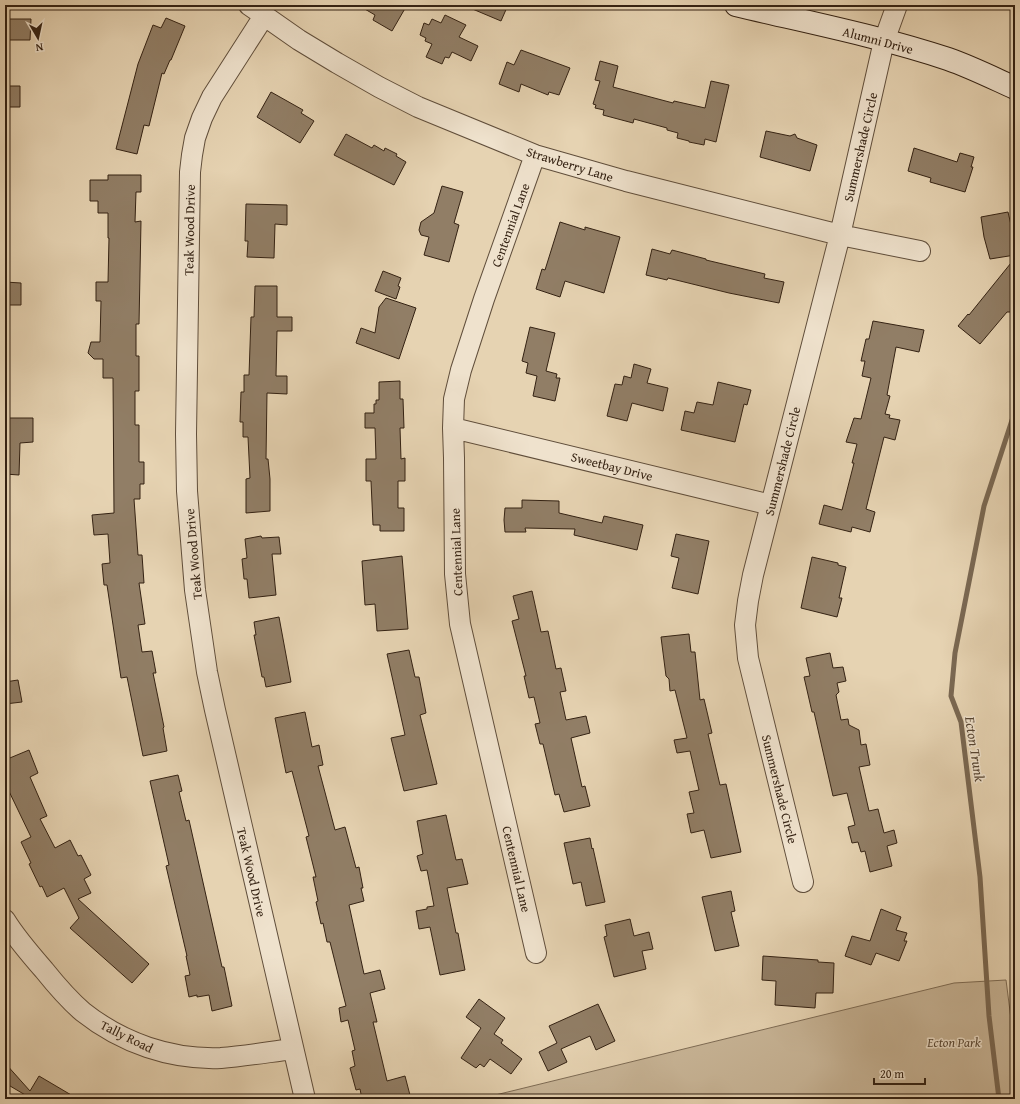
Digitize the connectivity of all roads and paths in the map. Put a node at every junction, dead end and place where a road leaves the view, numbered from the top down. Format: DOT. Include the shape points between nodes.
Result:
graph roads {
  1 [pos="736,5"];
  2 [pos="897,5"];
  3 [pos="256,10"];
  4 [pos="884,41"];
  5 [pos="1015,88"];
  6 [pos="535,155"];
  7 [pos="840,235"];
  8 [pos="920,251"];
  9 [pos="452,428"];
  10 [pos="771,505"];
  11 [pos="803,882"];
  12 [pos="5,920"];
  13 [pos="536,953"];
  14 [pos="293,1049"];
  15 [pos="305,1099"];
  1 -- 4 [label="main road, Alumni Drive"];
  2 -- 4 [label="street, Summershade Circle"];
  3 -- 6 [label="street, Strawberry Lane" via="337,64 379,87"];
  3 -- 14 [label="street, Teak Wood Drive" via="202,118 192,155 187,491 195,590 207,672"];
  4 -- 5 [label="main road, Alumni Drive" via="948,59"];
  4 -- 7 [label="street, Summershade Circle"];
  6 -- 7 [label="street, Strawberry Lane"];
  6 -- 9 [label="street, Centennial Lane" via="461,370 454,399"];
  7 -- 8 [label="street, Strawberry Lane"];
  7 -- 10 [label="street, Summershade Circle"];
  9 -- 10 [label="street, Sweetbay Drive"];
  9 -- 13 [label="street, Centennial Lane" via="455,574 460,624"];
  10 -- 11 [label="street, Summershade Circle" via="748,601 745,637"];
  12 -- 14 [label="street, Tally Road" via="54,982 82,1011 101,1025 137,1044 160,1052 220,1058"];
  14 -- 15 [label="street, Teak Wood Drive"];
}
